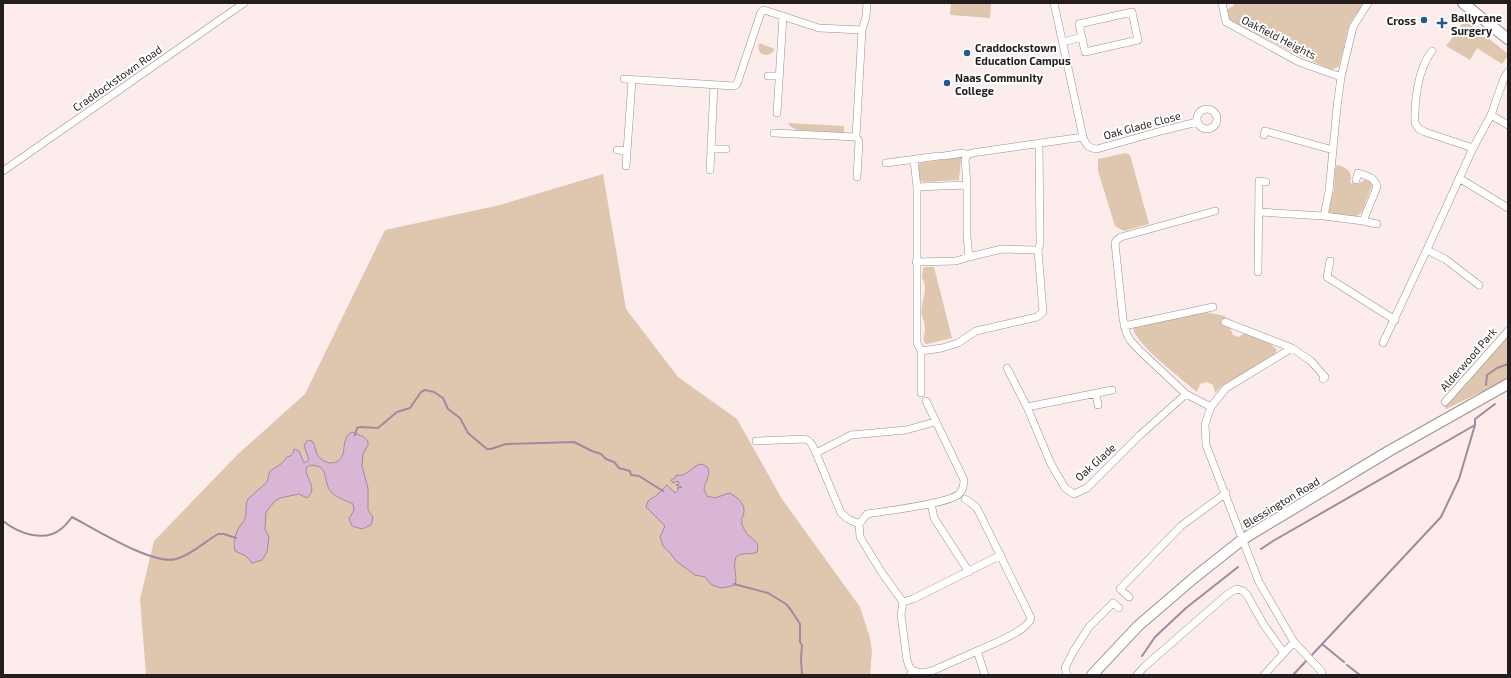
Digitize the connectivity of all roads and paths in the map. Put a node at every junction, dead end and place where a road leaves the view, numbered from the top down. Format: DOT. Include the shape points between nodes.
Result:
graph roads {
  1 [pos="244,3"];
  2 [pos="867,3"];
  3 [pos="1054,3"];
  4 [pos="1222,3"];
  5 [pos="1368,3"];
  6 [pos="1463,3"];
  7 [pos="783,16"];
  8 [pos="862,30"];
  9 [pos="1082,37"];
  10 [pos="1508,39"];
  11 [pos="1063,42"];
  12 [pos="1432,51"];
  13 [pos="1508,72"];
  14 [pos="768,76"];
  15 [pos="779,76"];
  16 [pos="1341,77"];
  17 [pos="624,79"];
  18 [pos="632,80"];
  19 [pos="714,85"];
  20 [pos="777,114"];
  21 [pos="1491,115"];
  22 [pos="1197,122"];
  23 [pos="1508,125"];
  24 [pos="774,133"];
  25 [pos="1264,135"];
  26 [pos="856,137"];
  27 [pos="1083,137"];
  28 [pos="1039,143"];
  29 [pos="1473,148"];
  30 [pos="711,149"];
  31 [pos="726,149"];
  32 [pos="617,150"];
  33 [pos="1333,150"];
  34 [pos="627,151"];
  35 [pos="967,155"];
  36 [pos="914,160"];
  37 [pos="886,163"];
  38 [pos="626,166"];
  39 [pos="710,170"];
  40 [pos="3,171"];
  41 [pos="857,177"];
  42 [pos="1459,178"];
  43 [pos="1356,180"];
  44 [pos="1266,182"];
  45 [pos="967,185"];
  46 [pos="917,187"];
  47 [pos="1508,208"];
  48 [pos="1215,211"];
  49 [pos="1259,212"];
  50 [pos="1324,216"];
  51 [pos="1363,221"];
  52 [pos="1376,224"];
  53 [pos="1038,250"];
  54 [pos="1427,250"];
  55 [pos="969,257"];
  56 [pos="1330,261"];
  57 [pos="916,262"];
  58 [pos="1258,272"];
  59 [pos="1479,285"];
  60 [pos="1213,307"];
  61 [pos="1395,320"];
  62 [pos="1225,322"];
  63 [pos="1124,326"];
  64 [pos="1508,331"];
  65 [pos="1383,344"];
  66 [pos="1292,348"];
  67 [pos="921,351"];
  68 [pos="1007,368"];
  69 [pos="1323,379"];
  70 [pos="1508,384"];
  71 [pos="1112,390"];
  72 [pos="922,393"];
  73 [pos="1096,393"];
  74 [pos="1186,394"];
  75 [pos="926,401"];
  76 [pos="1445,402"];
  77 [pos="1098,405"];
  78 [pos="1027,407"];
  79 [pos="1211,407"];
  80 [pos="935,422"];
  81 [pos="756,441"];
  82 [pos="816,453"];
  83 [pos="1226,493"];
  84 [pos="965,499"];
  85 [pos="931,503"];
  86 [pos="859,524"];
  87 [pos="1243,539"];
  88 [pos="1001,555"];
  89 [pos="969,572"];
  90 [pos="1129,597"];
  91 [pos="903,602"];
  92 [pos="1119,608"];
  93 [pos="1294,642"];
  94 [pos="977,651"];
  95 [pos="1284,653"];
  96 [pos="911,673"];
  97 [pos="1322,674"];
  98 [pos="985,675"];
  99 [pos="1067,675"];
  100 [pos="1092,675"];
  101 [pos="1137,675"];
  102 [pos="1264,675"];
  1 -- 40 [label="street, Craddockstown Road"];
  2 -- 8 [label="street"];
  3 -- 11 [label="street"];
  4 -- 16 [label="street, Oakfield Heights" via="1226,22 1299,62"];
  5 -- 16 [label="street" via="1353,27"];
  6 -- 10 [label="main road"];
  7 -- 8 [label="street" via="819,28"];
  7 -- 15 [label="street"];
  7 -- 19 [label="street" via="767,10 761,12 737,84"];
  8 -- 26 [label="street"];
  9 -- 9 [label="street" via="1078,24 1132,12 1138,40 1085,52"];
  9 -- 11 [label="street"];
  11 -- 27 [label="street"];
  12 -- 29 [label="street" via="1418,86 1415,123 1426,132"];
  13 -- 21 [label="street"];
  14 -- 15 [label="street"];
  15 -- 20 [label="street"];
  16 -- 33 [label="street"];
  17 -- 18 [label="street"];
  18 -- 19 [label="street"];
  18 -- 34 [label="street"];
  19 -- 30 [label="street"];
  21 -- 23 [label="street"];
  21 -- 29 [label="street"];
  22 -- 27 [label="street, Oak Glade Close" via="1097,149 1086,145"];
  24 -- 26 [label="street"];
  25 -- 33 [label="street" via="1265,131"];
  26 -- 41 [label="street"];
  27 -- 28 [label="street"];
  28 -- 35 [label="street" via="972,152"];
  28 -- 53 [label="street"];
  29 -- 42 [label="street"];
  30 -- 31 [label="street"];
  30 -- 39 [label="street"];
  32 -- 34 [label="street"];
  33 -- 50 [label="street"];
  34 -- 38 [label="street"];
  35 -- 36 [label="street"];
  35 -- 45 [label="street"];
  36 -- 37 [label="street"];
  36 -- 46 [label="street"];
  42 -- 47 [label="street"];
  42 -- 54 [label="street"];
  43 -- 51 [label="street" via="1358,173 1371,177 1377,187"];
  44 -- 49 [label="street" via="1259,181"];
  45 -- 46 [label="street"];
  45 -- 55 [label="street"];
  46 -- 57 [label="street"];
  48 -- 63 [label="street" via="1117,240 1115,243"];
  49 -- 50 [label="street"];
  49 -- 58 [label="street"];
  50 -- 51 [label="street"];
  51 -- 52 [label="street"];
  53 -- 55 [label="street" via="1002,249"];
  53 -- 67 [label="street" via="1043,312 1037,317 976,331 958,343"];
  54 -- 59 [label="street" via="1445,259"];
  54 -- 61 [label="street"];
  55 -- 57 [label="street" via="956,261"];
  56 -- 61 [label="street" via="1327,277"];
  57 -- 67 [label="street" via="917,343"];
  60 -- 63 [label="street"];
  61 -- 65 [label="street"];
  62 -- 66 [label="street"];
  63 -- 74 [label="street" via="1130,340 1139,350"];
  64 -- 76 [label="street, Alderwood Park"];
  66 -- 69 [label="street" via="1311,361 1325,377"];
  66 -- 79 [label="street" via="1226,388"];
  67 -- 72 [label="street"];
  68 -- 78 [label="street, Oak Glade"];
  70 -- 87 [label="main road, Blessington Road" via="1389,451"];
  71 -- 73 [label="street"];
  73 -- 77 [label="street"];
  73 -- 78 [label="street"];
  74 -- 78 [label="street, Oak Glade" via="1087,488 1074,494 1065,488 1051,464"];
  74 -- 79 [label="street"];
  75 -- 80 [label="street"];
  79 -- 83 [label="street" via="1205,424 1206,445"];
  80 -- 82 [label="street" via="906,430 851,435"];
  80 -- 85 [label="street" via="964,480 964,485 959,494"];
  81 -- 82 [label="street" via="805,439 809,440"];
  82 -- 86 [label="street" via="841,513"];
  83 -- 87 [label="street"];
  83 -- 90 [label="street" via="1181,526 1120,589"];
  84 -- 88 [label="street" via="977,508"];
  85 -- 86 [label="street" via="868,514"];
  85 -- 89 [label="street" via="934,518"];
  86 -- 91 [label="street" via="860,537"];
  87 -- 93 [label="street" via="1259,582"];
  87 -- 100 [label="main road, Blessington Road" via="1194,577 1138,626"];
  88 -- 89 [label="street"];
  88 -- 94 [label="street" via="1031,618 1028,625 1014,634"];
  89 -- 91 [label="street"];
  91 -- 96 [label="street" via="901,615"];
  92 -- 99 [label="street" via="1113,603 1089,627 1065,668"];
  93 -- 95 [label="street"];
  93 -- 97 [label="street"];
  94 -- 96 [label="street" via="932,671"];
  94 -- 98 [label="street"];
  95 -- 101 [label="street" via="1247,595 1237,589 1223,598"];
  95 -- 102 [label="street"];
}
